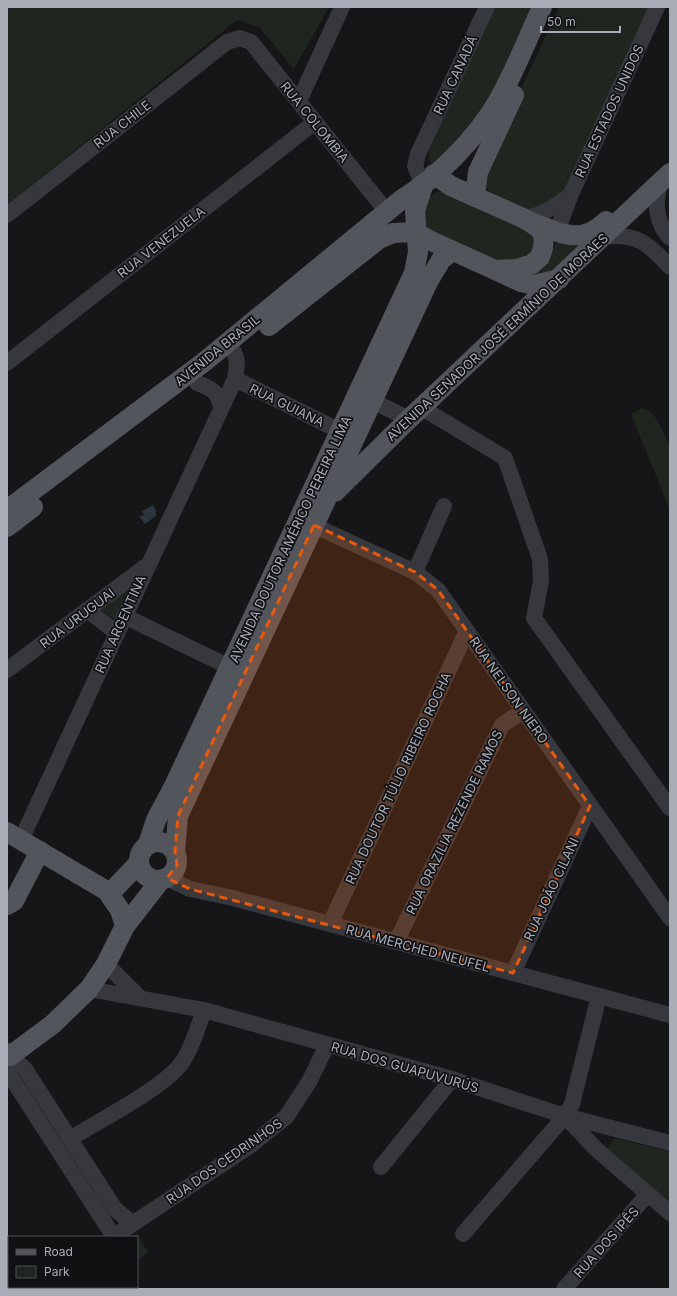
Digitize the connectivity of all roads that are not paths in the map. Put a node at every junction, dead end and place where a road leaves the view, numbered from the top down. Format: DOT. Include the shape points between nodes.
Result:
graph roads {
  1 [pos="342,7"];
  2 [pos="487,7"];
  3 [pos="542,7"];
  4 [pos="554,7"];
  5 [pos="657,7"];
  6 [pos="240,38"];
  7 [pos="298,101"];
  8 [pos="314,122"];
  9 [pos="670,158"];
  10 [pos="665,178"];
  11 [pos="427,182"];
  12 [pos="571,194"];
  13 [pos="475,197"];
  14 [pos="387,212"];
  15 [pos="7,215"];
  16 [pos="525,219"];
  17 [pos="557,231"];
  18 [pos="415,232"];
  19 [pos="603,237"];
  20 [pos="670,238"];
  21 [pos="452,251"];
  22 [pos="540,257"];
  23 [pos="670,267"];
  24 [pos="495,270"];
  25 [pos="559,279"];
  26 [pos="312,282"];
  27 [pos="405,312"];
  28 [pos="232,347"];
  29 [pos="7,363"];
  30 [pos="235,379"];
  31 [pos="196,383"];
  32 [pos="365,398"];
  33 [pos="221,408"];
  34 [pos="415,414"];
  35 [pos="340,431"];
  36 [pos="324,502"];
  37 [pos="444,506"];
  38 [pos="8,521"];
  39 [pos="306,522"];
  40 [pos="146,566"];
  41 [pos="414,572"];
  42 [pos="87,610"];
  43 [pos="124,616"];
  44 [pos="467,631"];
  45 [pos="117,633"];
  46 [pos="7,670"];
  47 [pos="238,670"];
  48 [pos="523,711"];
  49 [pos="590,806"];
  50 [pos="670,808"];
  51 [pos="14,836"];
  52 [pos="148,844"];
  53 [pos="40,851"];
  54 [pos="175,852"];
  55 [pos="138,864"];
  56 [pos="164,880"];
  57 [pos="107,891"];
  58 [pos="7,906"];
  59 [pos="670,918"];
  60 [pos="330,924"];
  61 [pos="125,926"];
  62 [pos="396,942"];
  63 [pos="106,964"];
  64 [pos="513,973"];
  65 [pos="89,989"];
  66 [pos="599,996"];
  67 [pos="139,997"];
  68 [pos="204,1010"];
  69 [pos="670,1015"];
  70 [pos="327,1045"];
  71 [pos="8,1059"];
  72 [pos="452,1079"];
  73 [pos="565,1116"];
  74 [pos="78,1134"];
  75 [pos="670,1143"];
  76 [pos="381,1167"];
  77 [pos="648,1194"];
  78 [pos="670,1213"];
  79 [pos="133,1224"];
  80 [pos="463,1234"];
  81 [pos="112,1236"];
  82 [pos="115,1236"];
  83 [pos="564,1289"];
  1 -- 7 [label="street"];
  2 -- 11 [label="street, RUA CANADÁ" via="418,154 415,166 418,176"];
  3 -- 11 [label="main road, AVENIDA BRASIL" via="498,100 480,128"];
  4 -- 13 [label="main road" via="478,172"];
  5 -- 12 [label="street, RUA ESTADOS UNIDOS"];
  6 -- 7 [label="street, RUA COLOMBIA" via="251,42"];
  6 -- 15 [label="street, RUA CHILE" via="227,42"];
  7 -- 8 [label="street, RUA COLOMBIA"];
  8 -- 14 [label="street, RUA COLOMBIA"];
  8 -- 29 [label="street, RUA VENEZUELA"];
  9 -- 17 [label="main road, AVENIDA SENADOR JOSÉ ERMÍNIO DE MORAES" via="598,229 584,236 568,236"];
  10 -- 19 [label="main road, AVENIDA SENADOR JOSÉ ERMÍNIO DE MORAES"];
  10 -- 20 [label="street" via="656,201 663,228"];
  11 -- 13 [label="main road" via="451,186"];
  11 -- 14 [label="main road, AVENIDA BRASIL"];
  11 -- 18 [label="main road, AVENIDA DOUTOR AMÉRICO PEREIRA LIMA" via="415,211"];
  12 -- 16 [label="street" via="542,214"];
  12 -- 17 [label="street, RUA ESTADOS UNIDOS"];
  13 -- 16 [label="main road"];
  14 -- 26 [label="main road, AVENIDA BRASIL"];
  16 -- 17 [label="main road, AVENIDA SENADOR JOSÉ ERMÍNIO DE MORAES"];
  16 -- 22 [label="main road" via="544,236"];
  17 -- 22 [label="main road"];
  18 -- 21 [label="main road"];
  18 -- 26 [label="main road, AVENIDA BRASIL" via="393,233 380,239"];
  18 -- 27 [label="main road, AVENIDA DOUTOR AMÉRICO PEREIRA LIMA" via="418,252"];
  19 -- 23 [label="street" via="621,235 638,240 654,249"];
  19 -- 25 [label="main road, AVENIDA SENADOR JOSÉ ERMÍNIO DE MORAES"];
  21 -- 24 [label="main road"];
  21 -- 27 [label="main road, AVENIDA DOUTOR AMÉRICO PEREIRA LIMA" via="441,260"];
  22 -- 24 [label="main road" via="532,264 517,269"];
  24 -- 25 [label="main road" via="534,285"];
  25 -- 34 [label="main road, AVENIDA SENADOR JOSÉ ERMÍNIO DE MORAES"];
  26 -- 28 [label="main road, AVENIDA BRASIL"];
  27 -- 32 [label="main road, AVENIDA DOUTOR AMÉRICO PEREIRA LIMA"];
  28 -- 30 [label="street, RUA ARGENTINA" via="238,365"];
  28 -- 31 [label="main road, AVENIDA BRASIL"];
  28 -- 38 [label="main road, AVENIDA BRASIL"];
  30 -- 33 [label="street, RUA ARGENTINA"];
  30 -- 35 [label="street, RUA GUIANA"];
  31 -- 33 [label="street" via="217,393"];
  31 -- 38 [label="main road, AVENIDA BRASIL"];
  32 -- 34 [label="street"];
  32 -- 35 [label="main road, AVENIDA DOUTOR AMÉRICO PEREIRA LIMA"];
  32 -- 36 [label="main road, AVENIDA DOUTOR AMÉRICO PEREIRA LIMA"];
  33 -- 40 [label="street, RUA ARGENTINA"];
  34 -- 36 [label="main road, AVENIDA SENADOR JOSÉ ERMÍNIO DE MORAES"];
  34 -- 50 [label="street" via="505,458 540,559 541,581 534,618"];
  35 -- 39 [label="main road, AVENIDA DOUTOR AMÉRICO PEREIRA LIMA"];
  36 -- 39 [label="main road, AVENIDA DOUTOR AMÉRICO PEREIRA LIMA"];
  37 -- 41 [label="street"];
  39 -- 41 [label="street, RUA NELSON NIERO"];
  39 -- 47 [label="main road, AVENIDA DOUTOR AMÉRICO PEREIRA LIMA"];
  40 -- 42 [label="street, RUA URUGUAI"];
  40 -- 43 [label="street, RUA ARGENTINA"];
  41 -- 44 [label="street, RUA NELSON NIERO" via="438,590"];
  42 -- 45 [label="street"];
  42 -- 46 [label="street, RUA URUGUAI"];
  43 -- 45 [label="street, RUA ARGENTINA"];
  43 -- 47 [label="street"];
  44 -- 48 [label="street, RUA NELSON NIERO"];
  44 -- 60 [label="street, RUA DOUTOR TÚLIO RIBEIRO ROCHA"];
  45 -- 51 [label="street, RUA ARGENTINA"];
  47 -- 52 [label="main road, AVENIDA DOUTOR AMÉRICO PEREIRA LIMA" via="156,820"];
  47 -- 54 [label="main road, AVENIDA DOUTOR AMÉRICO PEREIRA LIMA" via="178,816"];
  48 -- 49 [label="street, RUA NELSON NIERO"];
  48 -- 62 [label="street, RUA ORAZILIA REZENDE RAMOS" via="502,725"];
  49 -- 59 [label="street, RUA NELSON NIERO"];
  49 -- 64 [label="street, RUA JOÃO CILANI"];
  51 -- 53 [label="main road"];
  52 -- 54 [label="main road" via="163,842"];
  52 -- 55 [label="main road" via="138,856"];
  53 -- 57 [label="main road"];
  53 -- 58 [label="main road" via="14,901"];
  54 -- 56 [label="main road" via="177,865 173,874"];
  55 -- 56 [label="main road" via="146,877"];
  55 -- 57 [label="main road" via="114,889"];
  56 -- 60 [label="street, RUA MERCHED NEUFEL" via="190,889"];
  56 -- 61 [label="main road"];
  57 -- 61 [label="main road" via="120,910"];
  60 -- 62 [label="street, RUA MERCHED NEUFEL"];
  61 -- 63 [label="main road"];
  62 -- 64 [label="street, RUA MERCHED NEUFEL"];
  63 -- 65 [label="main road"];
  63 -- 67 [label="street"];
  64 -- 66 [label="street, RUA MERCHED NEUFEL"];
  65 -- 67 [label="street, RUA DOS GUAPUVURÚS"];
  65 -- 71 [label="main road" via="53,1024"];
  66 -- 69 [label="street, RUA MERCHED NEUFEL"];
  66 -- 73 [label="street" via="572,1104"];
  67 -- 68 [label="street, RUA DOS GUAPUVURÚS"];
  68 -- 70 [label="street, RUA DOS GUAPUVURÚS"];
  68 -- 74 [label="street" via="183,1062 164,1082"];
  70 -- 72 [label="street, RUA DOS GUAPUVURÚS"];
  70 -- 79 [label="street, RUA DOS CEDRINHOS" via="309,1082 286,1118 251,1145"];
  71 -- 79 [label="street" via="25,1069 115,1209"];
  71 -- 81 [label="street"];
  72 -- 73 [label="street, RUA DOS GUAPUVURÚS"];
  72 -- 76 [label="street"];
  73 -- 75 [label="street, RUA DOS GUAPUVURÚS"];
  73 -- 77 [label="street" via="596,1149"];
  73 -- 80 [label="street"];
  77 -- 78 [label="street"];
  77 -- 83 [label="street, RUA DOS IPÊS"];
  79 -- 82 [label="street, RUA DOS CEDRINHOS"];
}
